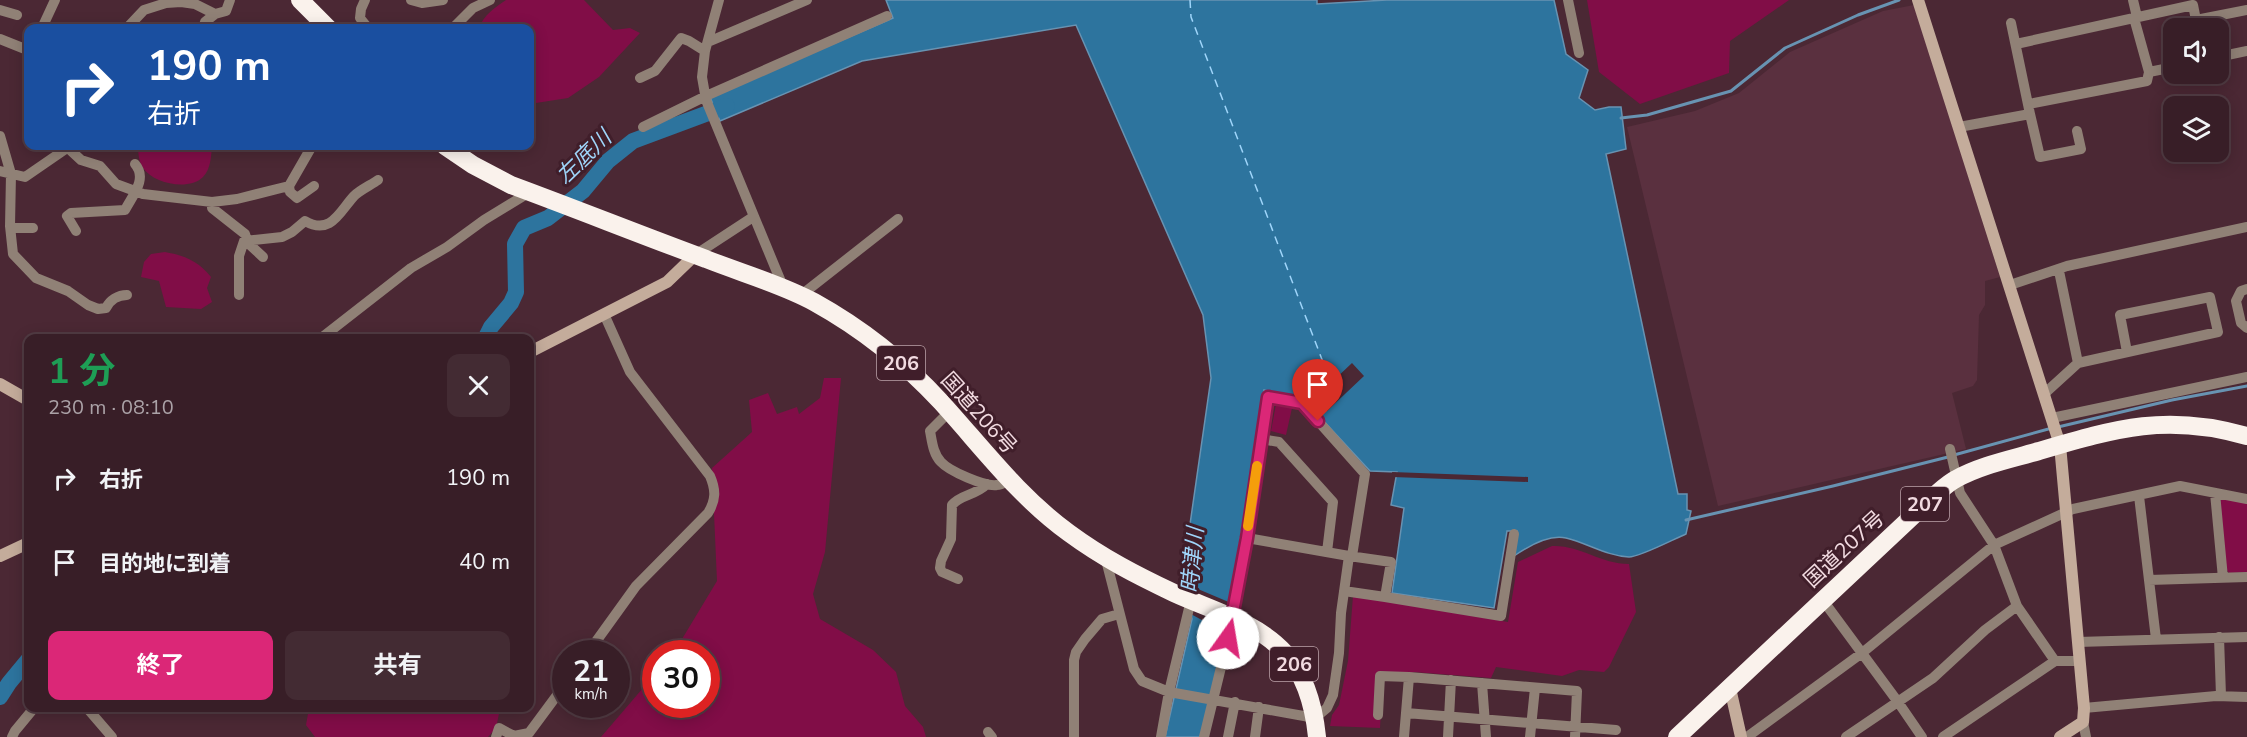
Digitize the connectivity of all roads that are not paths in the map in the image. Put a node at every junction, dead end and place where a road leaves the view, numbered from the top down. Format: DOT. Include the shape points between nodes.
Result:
graph roads {
  1 [pos="55,0"];
  2 [pos="230,0"];
  3 [pos="300,0"];
  4 [pos="365,0"];
  5 [pos="411,0"];
  6 [pos="443,0"];
  7 [pos="490,0"];
  8 [pos="719,0"];
  9 [pos="807,0"];
  10 [pos="1568,0"];
  11 [pos="2133,0"];
  12 [pos="1919,6"];
  13 [pos="0,10"];
  14 [pos="2247,10"];
  15 [pos="215,14"];
  16 [pos="17,15"];
  17 [pos="887,16"];
  18 [pos="2136,18"];
  19 [pos="2011,23"];
  20 [pos="44,24"];
  21 [pos="132,24"];
  22 [pos="204,24"];
  23 [pos="324,24"];
  24 [pos="365,24"];
  25 [pos="457,24"];
  26 [pos="0,39"];
  27 [pos="2016,44"];
  28 [pos="706,47"];
  29 [pos="24,48"];
  30 [pos="2247,51"];
  31 [pos="1579,53"];
  32 [pos="2229,55"];
  33 [pos="2163,69"];
  34 [pos="2149,72"];
  35 [pos="640,78"];
  36 [pos="706,98"];
  37 [pos="2030,109"];
  38 [pos="643,127"];
  39 [pos="1959,127"];
  40 [pos="2077,131"];
  41 [pos="0,136"];
  42 [pos="63,150"];
  43 [pos="72,150"];
  44 [pos="310,150"];
  45 [pos="451,150"];
  46 [pos="135,164"];
  47 [pos="5,172"];
  48 [pos="378,180"];
  49 [pos="289,186"];
  50 [pos="314,186"];
  51 [pos="135,191"];
  52 [pos="530,192"];
  53 [pos="212,202"];
  54 [pos="753,217"];
  55 [pos="898,219"];
  56 [pos="2247,227"];
  57 [pos="10,228"];
  58 [pos="33,228"];
  59 [pos="76,231"];
  60 [pos="247,240"];
  61 [pos="695,255"];
  62 [pos="263,257"];
  63 [pos="2059,271"];
  64 [pos="2010,285"];
  65 [pos="2247,289"];
  66 [pos="792,292"];
  67 [pos="127,295"];
  68 [pos="239,295"];
  69 [pos="604,314"];
  70 [pos="2247,328"];
  71 [pos="326,334"];
  72 [pos="534,350"];
  73 [pos="2127,352"];
  74 [pos="2078,363"];
  75 [pos="2247,377"];
  76 [pos="0,384"];
  77 [pos="2044,394"];
  78 [pos="24,398"];
  79 [pos="949,412"];
  80 [pos="2052,418"];
  81 [pos="2247,436"];
  82 [pos="1261,439"];
  83 [pos="2058,440"];
  84 [pos="1950,449"];
  85 [pos="1956,472"];
  86 [pos="1010,480"];
  87 [pos="987,484"];
  88 [pos="2215,493"];
  89 [pos="2139,496"];
  90 [pos="2247,499"];
  91 [pos="2066,512"];
  92 [pos="1514,534"];
  93 [pos="1247,538"];
  94 [pos="1994,544"];
  95 [pos="24,545"];
  96 [pos="1327,552"];
  97 [pos="0,556"];
  98 [pos="1351,556"];
  99 [pos="1106,560"];
  100 [pos="2247,577"];
  101 [pos="2223,578"];
  102 [pos="958,579"];
  103 [pos="2149,580"];
  104 [pos="1344,591"];
  105 [pos="1184,597"];
  106 [pos="1385,597"];
  107 [pos="1822,599"];
  108 [pos="2018,606"];
  109 [pos="1119,614"];
  110 [pos="1233,618"];
  111 [pos="2247,637"];
  112 [pos="2219,638"];
  113 [pos="2156,639"];
  114 [pos="597,640"];
  115 [pos="2078,642"];
  116 [pos="1862,653"];
  117 [pos="2055,661"];
  118 [pos="2080,661"];
  119 [pos="1408,677"];
  120 [pos="1451,680"];
  121 [pos="1482,683"];
  122 [pos="1535,688"];
  123 [pos="1730,688"];
  124 [pos="1169,692"];
  125 [pos="2221,696"];
  126 [pos="2247,697"];
  127 [pos="1213,699"];
  128 [pos="552,702"];
  129 [pos="1235,702"];
  130 [pos="1898,702"];
  131 [pos="1259,707"];
  132 [pos="2084,708"];
  133 [pos="31,712"];
  134 [pos="90,712"];
  135 [pos="1406,713"];
  136 [pos="1378,715"];
  137 [pos="1315,718"];
  138 [pos="1449,718"];
  139 [pos="1485,720"];
  140 [pos="2083,722"];
  141 [pos="1531,724"];
  142 [pos="1616,730"];
  143 [pos="1575,732"];
  144 [pos="12,737"];
  145 [pos="112,737"];
  146 [pos="496,737"];
  147 [pos="1073,737"];
  148 [pos="1161,737"];
  149 [pos="1204,737"];
  150 [pos="1228,737"];
  151 [pos="1254,737"];
  152 [pos="1317,737"];
  153 [pos="1404,737"];
  154 [pos="1448,737"];
  155 [pos="1486,737"];
  156 [pos="1530,737"];
  157 [pos="1677,737"];
  158 [pos="1741,737"];
  159 [pos="1747,737"];
  160 [pos="1846,737"];
  161 [pos="1922,737"];
  162 [pos="1943,737"];
  163 [pos="2060,737"];
  164 [pos="2086,737"];
  1 -- 20 [label="street"];
  2 -- 15 [label="street" via="226,11"];
  3 -- 23 [label="highway"];
  4 -- 24 [label="street" via="360,18"];
  5 -- 6 [label="street"];
  7 -- 25 [label="street" via="473,8"];
  8 -- 28 [label="street"];
  9 -- 28 [label="street"];
  10 -- 31 [label="street"];
  11 -- 18 [label="street"];
  12 -- 39 [label="street"];
  13 -- 16 [label="street"];
  14 -- 18 [label="street" via="2196,20 2193,5"];
  15 -- 21 [label="street" via="195,4 166,3 144,10"];
  15 -- 22 [label="street"];
  17 -- 36 [label="street"];
  18 -- 27 [label="street"];
  18 -- 34 [label="street"];
  19 -- 27 [label="street"];
  26 -- 29 [label="street"];
  27 -- 37 [label="street"];
  28 -- 35 [label="street" via="681,38 655,70"];
  28 -- 36 [label="street" via="702,77"];
  30 -- 32 [label="street"];
  33 -- 34 [label="street"];
  34 -- 37 [label="street" via="2147,81"];
  36 -- 38 [label="street"];
  36 -- 54 [label="street"];
  37 -- 39 [label="street"];
  37 -- 40 [label="street" via="2040,157 2080,149"];
  39 -- 64 [label="street"];
  41 -- 47 [label="street"];
  42 -- 47 [label="street" via="25,177"];
  43 -- 51 [label="street" via="81,160 100,166 116,184"];
  44 -- 49 [label="street"];
  45 -- 52 [label="highway, 国道206号 / 206"];
  46 -- 51 [label="street" via="141,183"];
  47 -- 57 [label="street"];
  48 -- 60 [label="street" via="355,195 341,214 324,225 305,222 282,237"];
  49 -- 50 [label="street" via="297,198"];
  49 -- 53 [label="street" via="237,200"];
  51 -- 53 [label="street"];
  51 -- 59 [label="street" via="125,210 71,213 67,216"];
  52 -- 61 [label="highway, 国道206号 / 206"];
  52 -- 71 [label="street" via="411,268"];
  53 -- 60 [label="street" via="212,208 245,234"];
  54 -- 61 [label="street"];
  54 -- 66 [label="street"];
  55 -- 66 [label="street"];
  56 -- 63 [label="street" via="2067,266"];
  57 -- 58 [label="street"];
  57 -- 67 [label="street" via="13,254 36,278 98,309"];
  60 -- 62 [label="street"];
  60 -- 68 [label="street" via="239,256"];
  61 -- 66 [label="highway, 国道206号 / 206"];
  61 -- 69 [label="street" via="667,282"];
  63 -- 64 [label="street"];
  63 -- 74 [label="street"];
  64 -- 77 [label="street"];
  65 -- 70 [label="street" via="2241,291 2236,301 2241,324"];
  66 -- 79 [label="highway, 国道206号 / 206" via="813,301 876,343"];
  69 -- 72 [label="street"];
  69 -- 114 [label="street" via="630,372 711,476 715,488 714,504 708,513 636,586"];
  73 -- 73 [label="street" via="2218,332 2210,297 2120,315"];
  73 -- 74 [label="street"];
  74 -- 77 [label="street"];
  75 -- 80 [label="street"];
  76 -- 78 [label="street"];
  77 -- 80 [label="street"];
  79 -- 86 [label="highway, 国道206号 / 206"];
  79 -- 87 [label="street" via="930,431 935,453 943,464"];
  80 -- 83 [label="street"];
  81 -- 83 [label="highway, 国道207号 / 207" via="2210,426 2157,424"];
  82 -- 93 [label="street"];
  82 -- 96 [label="street" via="1279,442 1333,502"];
  82 -- 98 [label="street" via="1268,397 1302,403 1365,474"];
  83 -- 85 [label="highway, 国道207号 / 207" via="1995,464"];
  83 -- 91 [label="street"];
  84 -- 85 [label="street"];
  85 -- 94 [label="street" via="1960,493"];
  85 -- 107 [label="highway, 国道207号 / 207"];
  86 -- 87 [label="street"];
  86 -- 99 [label="highway, 国道206号 / 206" via="1066,531"];
  87 -- 102 [label="street" via="952,505 951,538 940,568"];
  88 -- 89 [label="street" via="2180,486"];
  88 -- 90 [label="street"];
  88 -- 101 [label="street"];
  89 -- 91 [label="street"];
  89 -- 103 [label="street"];
  91 -- 94 [label="street"];
  91 -- 115 [label="street"];
  92 -- 106 [label="street" via="1501,616"];
  93 -- 96 [label="street"];
  93 -- 110 [label="street"];
  94 -- 108 [label="street"];
  94 -- 116 [label="street"];
  95 -- 97 [label="street"];
  96 -- 98 [label="street"];
  98 -- 104 [label="street"];
  98 -- 106 [label="street" via="1391,562"];
  99 -- 105 [label="highway, 国道206号 / 206"];
  99 -- 109 [label="street"];
  100 -- 101 [label="street"];
  101 -- 103 [label="street"];
  103 -- 113 [label="street"];
  104 -- 106 [label="street"];
  104 -- 137 [label="street" via="1333,695 1327,708"];
  105 -- 110 [label="highway, 国道206号 / 206"];
  105 -- 124 [label="street"];
  107 -- 116 [label="street"];
  107 -- 123 [label="highway, 国道207号 / 207"];
  108 -- 117 [label="street"];
  108 -- 130 [label="street" via="1984,630 1933,678"];
  109 -- 124 [label="street" via="1138,677"];
  109 -- 147 [label="street" via="1102,619 1076,652"];
  110 -- 127 [label="street"];
  110 -- 137 [label="highway, 国道206号 / 206" via="1284,652 1301,676"];
  111 -- 112 [label="street"];
  112 -- 113 [label="street"];
  112 -- 125 [label="street"];
  113 -- 115 [label="street"];
  115 -- 118 [label="street"];
  116 -- 130 [label="street"];
  116 -- 159 [label="street"];
  117 -- 118 [label="street"];
  117 -- 162 [label="street"];
  118 -- 132 [label="street"];
  119 -- 120 [label="street"];
  119 -- 135 [label="street"];
  119 -- 136 [label="street" via="1380,676"];
  120 -- 121 [label="street"];
  120 -- 138 [label="street"];
  121 -- 122 [label="street"];
  121 -- 139 [label="street"];
  122 -- 141 [label="street"];
  122 -- 143 [label="street" via="1577,691"];
  123 -- 157 [label="highway, 国道207号 / 207"];
  123 -- 158 [label="street"];
  124 -- 127 [label="street"];
  124 -- 148 [label="street"];
  125 -- 126 [label="street"];
  125 -- 132 [label="street"];
  127 -- 129 [label="street"];
  127 -- 149 [label="street"];
  128 -- 146 [label="street" via="530,733 514,736 499,728"];
  129 -- 131 [label="street"];
  129 -- 150 [label="street"];
  130 -- 160 [label="street"];
  130 -- 161 [label="street"];
  131 -- 137 [label="street"];
  131 -- 151 [label="street"];
  132 -- 140 [label="street"];
  133 -- 144 [label="street"];
  134 -- 145 [label="street"];
  135 -- 138 [label="street"];
  135 -- 153 [label="street"];
  137 -- 152 [label="highway, 国道206号 / 206"];
  138 -- 139 [label="street"];
  138 -- 154 [label="street"];
  139 -- 141 [label="street"];
  139 -- 155 [label="street"];
  140 -- 163 [label="street"];
  140 -- 164 [label="street"];
  141 -- 143 [label="street"];
  141 -- 156 [label="street"];
  142 -- 143 [label="street"];
}
